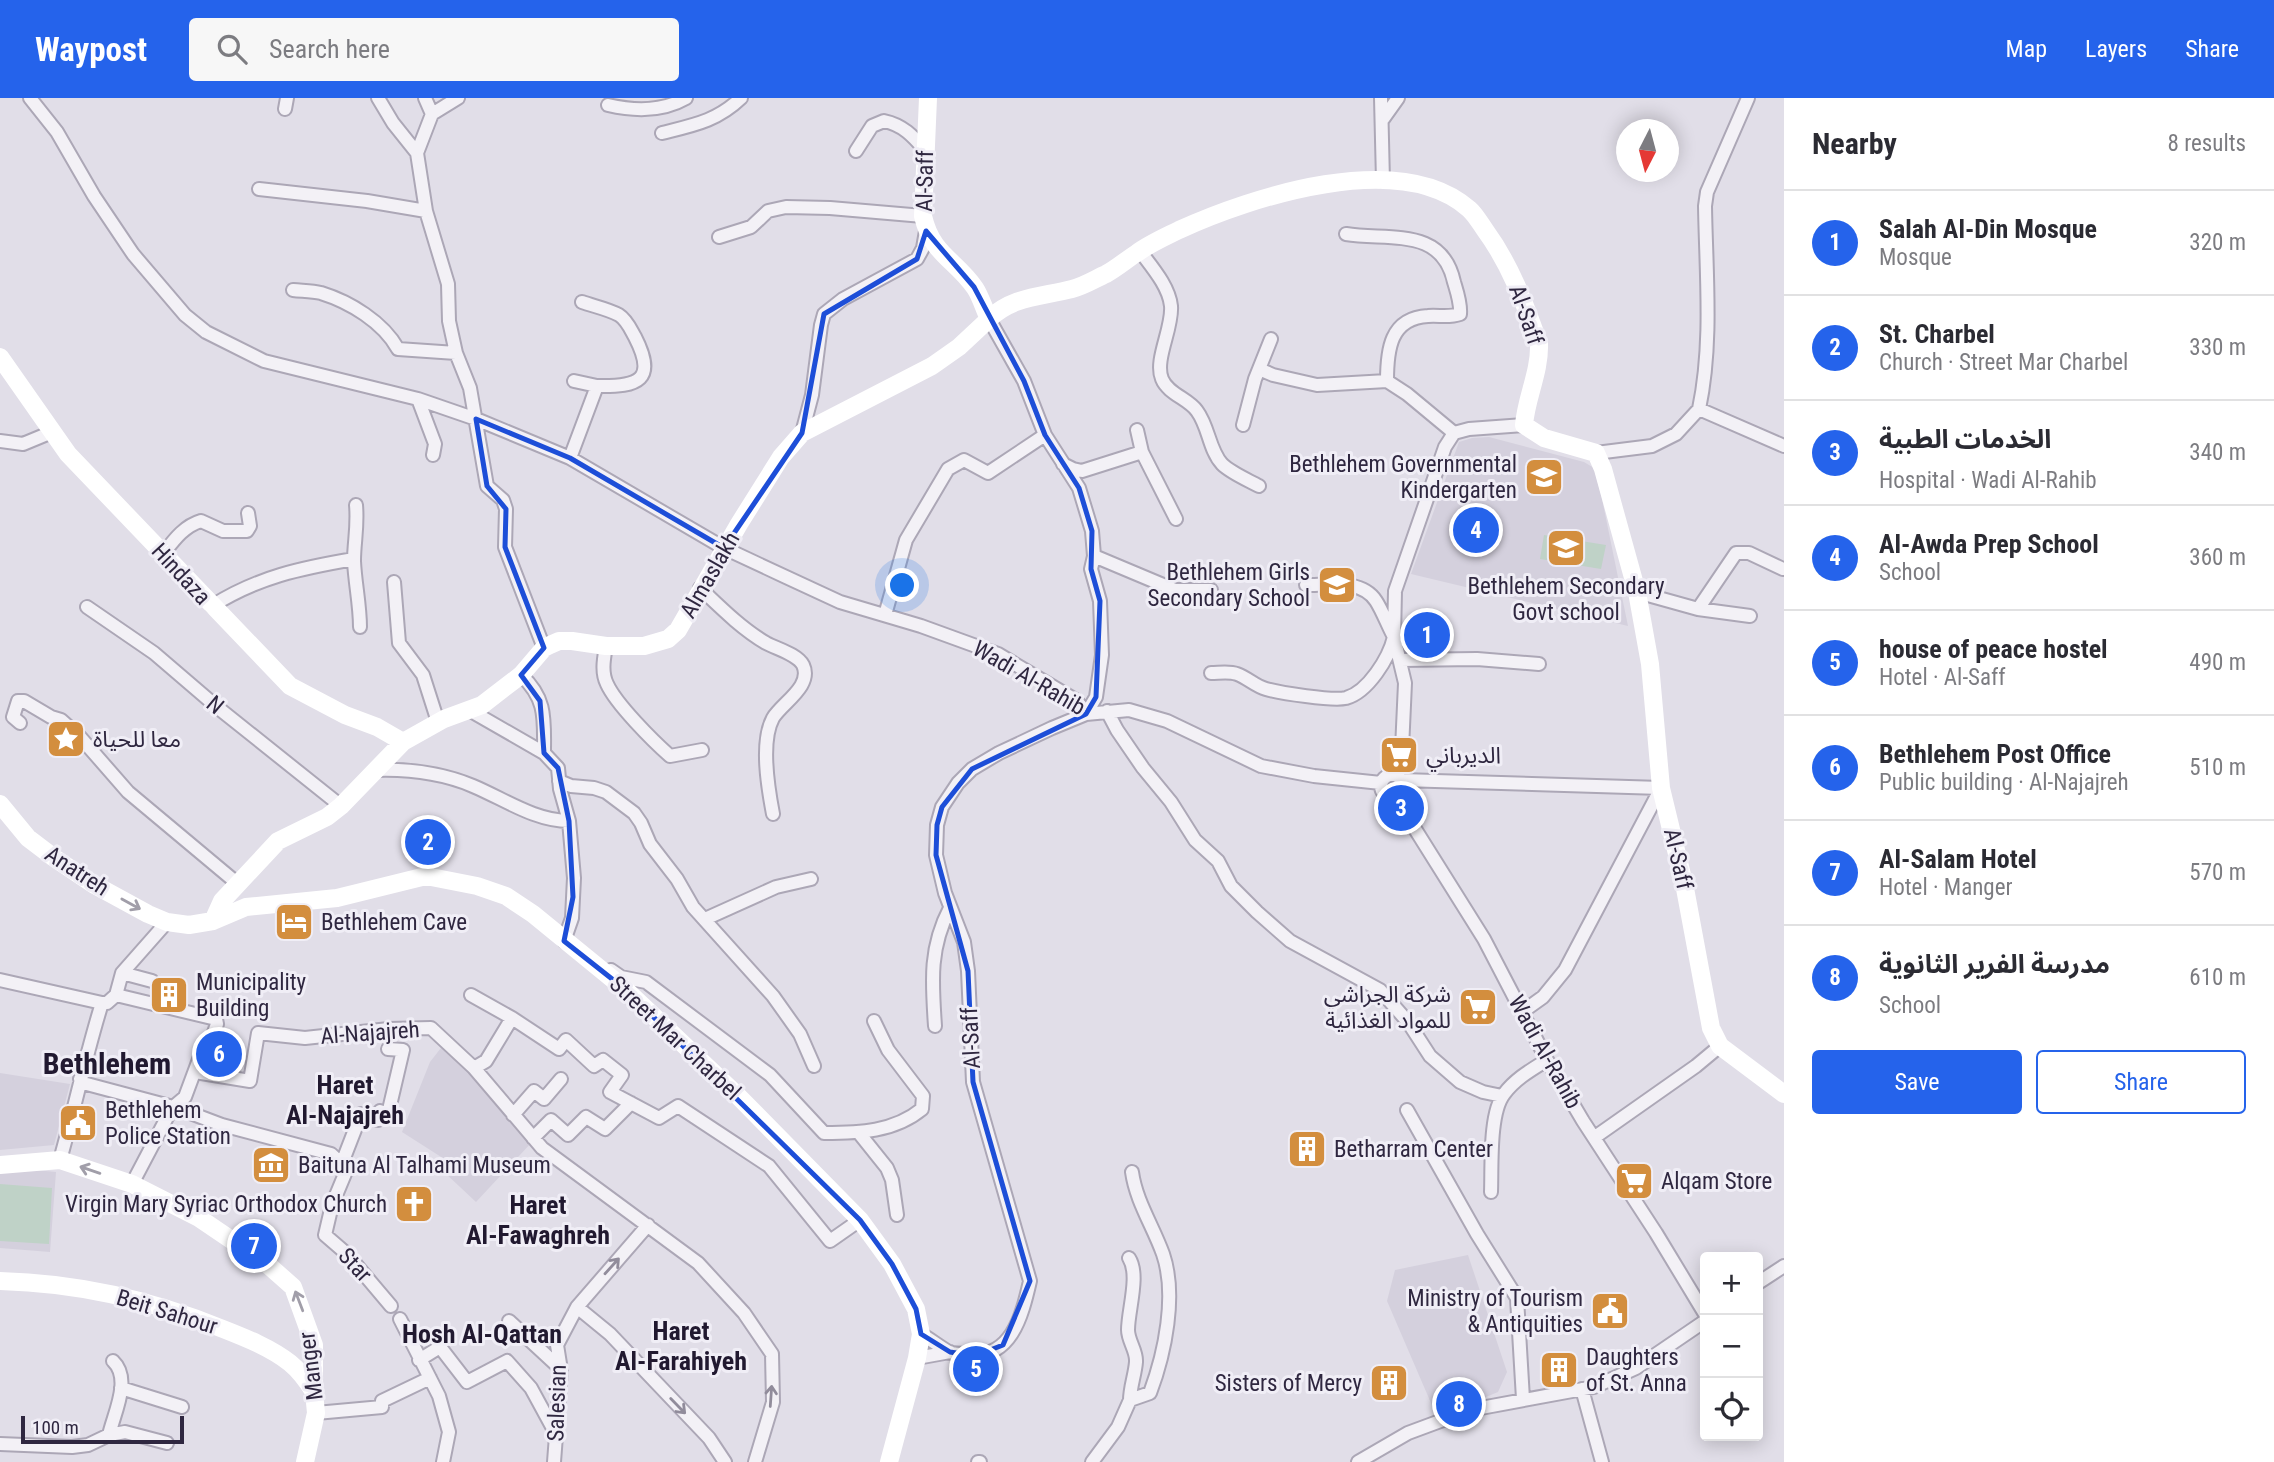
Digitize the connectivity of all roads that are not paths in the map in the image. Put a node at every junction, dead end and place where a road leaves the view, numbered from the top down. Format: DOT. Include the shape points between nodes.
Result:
graph roads {
  1 [pos="30,98"];
  2 [pos="378,98"];
  3 [pos="425,98"];
  4 [pos="458,98"];
  5 [pos="686,98"];
  6 [pos="741,98"];
  7 [pos="928,98"];
  8 [pos="1381,98"];
  9 [pos="1398,98"];
  10 [pos="1748,98"];
  11 [pos="608,105"];
  12 [pos="432,114"];
  13 [pos="1383,119"];
  14 [pos="662,133"];
  15 [pos="925,150"];
  16 [pos="856,151"];
  17 [pos="417,153"];
  18 [pos="1383,181"];
  19 [pos="259,189"];
  20 [pos="426,211"];
  21 [pos="925,223"];
  22 [pos="1346,234"];
  23 [pos="719,237"];
  24 [pos="1140,251"];
  25 [pos="293,290"];
  26 [pos="582,302"];
  27 [pos="989,319"];
  28 [pos="1271,339"];
  29 [pos="456,352"];
  30 [pos="2,365"];
  31 [pos="1259,369"];
  32 [pos="574,381"];
  33 [pos="1387,381"];
  34 [pos="597,386"];
  35 [pos="418,399"];
  36 [pos="1699,409"];
  37 [pos="476,419"];
  38 [pos="1243,425"];
  39 [pos="1524,425"];
  40 [pos="1137,430"];
  41 [pos="52,432"];
  42 [pos="802,433"];
  43 [pos="1454,433"];
  44 [pos="1045,435"];
  45 [pos="0,441"];
  46 [pos="1784,446"];
  47 [pos="1142,452"];
  48 [pos="1596,453"];
  49 [pos="433,455"];
  50 [pos="570,458"];
  51 [pos="1062,463"];
  52 [pos="1082,471"];
  53 [pos="1259,486"];
  54 [pos="1079,488"];
  55 [pos="356,505"];
  56 [pos="248,513"];
  57 [pos="1176,519"];
  58 [pos="724,548"];
  59 [pos="163,554"];
  60 [pos="1094,556"];
  61 [pos="354,559"];
  62 [pos="1783,569"];
  63 [pos="394,583"];
  64 [pos="1306,585"];
  65 [pos="700,589"];
  66 [pos="1211,590"];
  67 [pos="1637,592"];
  68 [pos="212,606"];
  69 [pos="87,607"];
  70 [pos="1698,609"];
  71 [pos="885,615"];
  72 [pos="1750,616"];
  73 [pos="359,627"];
  74 [pos="1394,637"];
  75 [pos="606,646"];
  76 [pos="544,648"];
  77 [pos="1400,660"];
  78 [pos="1539,664"];
  79 [pos="1211,673"];
  80 [pos="521,675"];
  81 [pos="471,710"];
  82 [pos="1107,711"];
  83 [pos="1087,714"];
  84 [pos="438,722"];
  85 [pos="20,723"];
  86 [pos="403,742"];
  87 [pos="702,750"];
  88 [pos="544,753"];
  89 [pos="377,769"];
  90 [pos="1392,779"];
  91 [pos="559,781"];
  92 [pos="1661,788"];
  93 [pos="1395,797"];
  94 [pos="0,804"];
  95 [pos="341,806"];
  96 [pos="773,814"];
  97 [pos="569,821"];
  98 [pos="811,879"];
  99 [pos="238,884"];
  100 [pos="950,908"];
  101 [pos="705,919"];
  102 [pos="213,921"];
  103 [pos="167,922"];
  104 [pos="564,941"];
  105 [pos="586,958"];
  106 [pos="122,973"];
  107 [pos="0,980"];
  108 [pos="152,981"];
  109 [pos="116,995"];
  110 [pos="471,995"];
  111 [pos="102,1003"];
  112 [pos="1522,1012"];
  113 [pos="512,1018"];
  114 [pos="874,1021"];
  115 [pos="935,1026"];
  116 [pos="1720,1046"];
  117 [pos="387,1049"];
  118 [pos="1547,1060"];
  119 [pos="814,1066"];
  120 [pos="474,1068"];
  121 [pos="195,1072"];
  122 [pos="80,1079"];
  123 [pos="561,1079"];
  124 [pos="1784,1094"];
  125 [pos="1502,1096"];
  126 [pos="631,1103"];
  127 [pos="172,1108"];
  128 [pos="1407,1110"];
  129 [pos="513,1115"];
  130 [pos="859,1133"];
  131 [pos="1595,1137"];
  132 [pos="533,1138"];
  133 [pos="60,1160"];
  134 [pos="0,1165"];
  135 [pos="345,1166"];
  136 [pos="1132,1172"];
  137 [pos="132,1184"];
  138 [pos="1491,1192"];
  139 [pos="897,1216"];
  140 [pos="860,1220"];
  141 [pos="648,1225"];
  142 [pos="1129,1258"];
  143 [pos="1784,1266"];
  144 [pos="1763,1280"];
  145 [pos="0,1281"];
  146 [pos="391,1306"];
  147 [pos="1700,1306"];
  148 [pos="577,1307"];
  149 [pos="400,1319"];
  150 [pos="509,1321"];
  151 [pos="1700,1324"];
  152 [pos="921,1334"];
  153 [pos="950,1352"];
  154 [pos="917,1358"];
  155 [pos="113,1360"];
  156 [pos="419,1360"];
  157 [pos="561,1370"];
  158 [pos="430,1378"];
  159 [pos="121,1388"];
  160 [pos="1582,1389"];
  161 [pos="314,1392"];
  162 [pos="1523,1399"];
  163 [pos="1130,1400"];
  164 [pos="182,1407"];
  165 [pos="316,1413"];
  166 [pos="557,1434"];
  167 [pos="109,1435"];
  168 [pos="167,1443"];
  169 [pos="0,1444"];
  170 [pos="305,1462"];
  171 [pos="443,1462"];
  172 [pos="554,1462"];
  173 [pos="725,1462"];
  174 [pos="755,1462"];
  175 [pos="889,1462"];
  176 [pos="1092,1462"];
  177 [pos="1358,1462"];
  178 [pos="1602,1462"];
  1 -- 35 [label="street, Wadi Al-Rahib" via="57,132 133,254 185,315 206,332 264,360"];
  2 -- 17 [label="street"];
  3 -- 12 [label="street"];
  4 -- 12 [label="street"];
  5 -- 11 [label="street" via="650,109"];
  6 -- 14 [label="street" via="721,115"];
  7 -- 15 [label="street, Al-Saff"];
  8 -- 13 [label="street"];
  9 -- 13 [label="street"];
  10 -- 36 [label="street" via="1711,179 1705,206 1707,328"];
  12 -- 17 [label="street"];
  13 -- 18 [label="street"];
  15 -- 16 [label="street" via="900,126 884,121 872,126"];
  15 -- 21 [label="street, Al-Saff"];
  17 -- 20 [label="street"];
  18 -- 24 [label="street, Al-Saff" via="1337,181 1306,187 1179,230"];
  18 -- 39 [label="street, Al-Saff" via="1432,189 1462,204 1492,239 1539,344"];
  19 -- 20 [label="street"];
  20 -- 29 [label="street" via="448,284"];
  21 -- 23 [label="street" via="830,208 786,207 768,211 751,227"];
  21 -- 27 [label="street, Al-Saff" via="933,245 974,287"];
  21 -- 42 [label="street" via="917,259 824,314"];
  22 -- 33 [label="street" via="1425,242 1448,262 1453,276 1460,314 1423,316 1402,323 1390,349"];
  24 -- 27 [label="street, Al-Saff" via="1096,279 1002,306"];
  24 -- 53 [label="street" via="1171,303 1162,380 1196,409 1223,465"];
  25 -- 29 [label="street" via="318,292 355,308 390,334 398,349"];
  26 -- 34 [label="street" via="620,316 646,364 637,380"];
  27 -- 42 [label="street, Almaslakh" via="939,362"];
  27 -- 44 [label="street" via="1024,381"];
  28 -- 31 [label="street"];
  29 -- 37 [label="street"];
  30 -- 41 [label="street, Hindaza"];
  31 -- 33 [label="street" via="1317,385"];
  31 -- 38 [label="street"];
  32 -- 34 [label="street"];
  33 -- 43 [label="street"];
  34 -- 50 [label="street"];
  35 -- 37 [label="street, Wadi Al-Rahib"];
  35 -- 49 [label="street" via="435,444"];
  36 -- 46 [label="street"];
  36 -- 48 [label="street" via="1676,434 1652,446"];
  37 -- 50 [label="street, Wadi Al-Rahib"];
  37 -- 76 [label="street" via="487,486 506,509 505,547"];
  39 -- 43 [label="street"];
  39 -- 48 [label="street" via="1544,438"];
  40 -- 47 [label="street"];
  41 -- 45 [label="street" via="23,444"];
  41 -- 59 [label="street, Hindaza"];
  42 -- 58 [label="street, Almaslakh" via="781,457"];
  43 -- 74 [label="street" via="1445,447 1395,591"];
  44 -- 51 [label="street"];
  44 -- 71 [label="street" via="988,473 964,460 948,469 906,540"];
  47 -- 52 [label="street"];
  47 -- 57 [label="street"];
  48 -- 67 [label="street, Al-Saff"];
  50 -- 58 [label="street, Wadi Al-Rahib"];
  51 -- 52 [label="street"];
  51 -- 54 [label="street"];
  52 -- 54 [label="street"];
  54 -- 60 [label="street"];
  55 -- 61 [label="street"];
  56 -- 59 [label="street" via="247,531 223,531 201,521 191,524"];
  58 -- 65 [label="street, Almaslakh"];
  58 -- 71 [label="street, Wadi Al-Rahib" via="840,602"];
  59 -- 68 [label="street, Hindaza"];
  60 -- 66 [label="street" via="1175,590"];
  60 -- 83 [label="street" via="1091,569 1100,601 1101,655 1096,697"];
  61 -- 68 [label="street" via="299,569 239,590"];
  61 -- 73 [label="street"];
  62 -- 70 [label="street" via="1749,553 1736,553"];
  63 -- 84 [label="street" via="398,643 423,675"];
  64 -- 74 [label="street" via="1337,584 1367,592"];
  65 -- 75 [label="street, Almaslakh" via="678,630 668,639 643,646"];
  65 -- 96 [label="street" via="763,641 803,665 800,687 775,715 767,736"];
  67 -- 70 [label="street"];
  67 -- 92 [label="street, Al-Saff" via="1650,664"];
  68 -- 86 [label="street, Hindaza" via="290,686"];
  69 -- 95 [label="street, N" via="153,653"];
  70 -- 72 [label="street"];
  71 -- 83 [label="street, Wadi Al-Rahib" via="998,654 1077,701"];
  74 -- 77 [label="street"];
  74 -- 79 [label="street" via="1384,664 1346,698 1267,690 1235,673"];
  75 -- 76 [label="street, Almaslakh" via="559,641"];
  75 -- 87 [label="street" via="606,684 633,718 670,756"];
  76 -- 80 [label="street"];
  77 -- 78 [label="street"];
  77 -- 90 [label="street" via="1405,725"];
  80 -- 81 [label="street"];
  80 -- 88 [label="street" via="540,701"];
  81 -- 84 [label="street"];
  81 -- 88 [label="street"];
  82 -- 83 [label="street, Wadi Al-Rahib"];
  82 -- 90 [label="street, Wadi Al-Rahib" via="1129,710 1167,721 1261,766 1285,772"];
  82 -- 125 [label="street" via="1195,840 1218,861 1231,886 1257,912 1290,941 1380,990 1430,1056 1460,1082"];
  83 -- 100 [label="street, Al-Saff" via="999,753 958,783 942,807 937,825 936,845"];
  84 -- 86 [label="street"];
  85 -- 99 [label="street" via="13,718 18,701 61,720 128,792"];
  86 -- 89 [label="street"];
  88 -- 91 [label="street" via="558,768"];
  89 -- 95 [label="street"];
  89 -- 97 [label="street" via="443,775 548,820"];
  90 -- 92 [label="street"];
  90 -- 93 [label="street" via="1403,790"];
  90 -- 93 [label="street, Wadi Al-Rahib" via="1384,794"];
  91 -- 97 [label="street"];
  91 -- 101 [label="street" via="606,792 634,813 650,844"];
  92 -- 112 [label="street" via="1565,970 1543,997"];
  92 -- 116 [label="street, Al-Saff" via="1711,1028"];
  93 -- 112 [label="street, Wadi Al-Rahib" via="1484,939"];
  94 -- 103 [label="street, Anatreh, one-way" via="28,838 53,857 93,884"];
  95 -- 99 [label="street" via="278,841"];
  97 -- 104 [label="street" via="573,897"];
  98 -- 101 [label="street" via="776,887"];
  99 -- 102 [label="street" via="222,901"];
  100 -- 115 [label="street" via="934,947"];
  100 -- 153 [label="street, Al-Saff" via="964,942 968,971 973,1082 1030,1281 1024,1306 1003,1345 993,1353 975,1356"];
  101 -- 119 [label="street" via="773,996 800,1034"];
  102 -- 103 [label="street, Street Mar Charbel"];
  102 -- 104 [label="street, Street Mar Charbel" via="246,907 337,898 426,876 506,896"];
  103 -- 106 [label="street"];
  104 -- 105 [label="street, Street Mar Charbel"];
  105 -- 130 [label="street" via="621,977 646,982 770,1075 824,1133"];
  105 -- 140 [label="street, Street Mar Charbel" via="626,989 739,1097"];
  106 -- 108 [label="street"];
  106 -- 109 [label="street"];
  107 -- 111 [label="street"];
  109 -- 111 [label="street"];
  109 -- 121 [label="street" via="216,1019 210,1044"];
  110 -- 113 [label="street"];
  111 -- 122 [label="street"];
  112 -- 118 [label="street, Wadi Al-Rahib"];
  113 -- 120 [label="street" via="485,1061"];
  113 -- 126 [label="street" via="559,1049 566,1040 594,1066 603,1060 622,1075 610,1092"];
  114 -- 130 [label="street" via="888,1050 923,1096 922,1109 900,1124"];
  116 -- 124 [label="street"];
  116 -- 131 [label="street"];
  117 -- 135 [label="street" via="404,1050 388,1114 380,1111 378,1120 361,1114"];
  118 -- 125 [label="street" via="1521,1076"];
  118 -- 131 [label="street, Wadi Al-Rahib"];
  120 -- 121 [label="street, Al-Najajreh" via="431,1028 389,1028 305,1038 258,1033 250,1081"];
  120 -- 129 [label="street, Al-Najajreh"];
  121 -- 127 [label="street" via="185,1097"];
  122 -- 127 [label="street"];
  122 -- 133 [label="street"];
  123 -- 129 [label="street" via="544,1099 534,1091"];
  125 -- 138 [label="street" via="1494,1127"];
  126 -- 132 [label="street" via="605,1129 586,1117 568,1135 551,1120"];
  126 -- 140 [label="street" via="659,1118 678,1106 769,1166 830,1241"];
  127 -- 135 [label="street" via="331,1154"];
  127 -- 137 [label="street"];
  128 -- 162 [label="street" via="1517,1298"];
  129 -- 132 [label="street, Al-Najajreh"];
  130 -- 139 [label="street" via="887,1168"];
  131 -- 147 [label="street, Wadi Al-Rahib"];
  132 -- 141 [label="street, Al-Najajreh"];
  133 -- 134 [label="street"];
  137 -- 133 [label="street, Manger, one-way"];
  135 -- 146 [label="street, Star" via="325,1235"];
  136 -- 163 [label="street" via="1168,1273 1166,1342 1160,1366 1150,1393"];
  161 -- 137 [label="street, Manger, one-way" via="314,1345 293,1287 199,1218"];
  140 -- 152 [label="street, Street Mar Charbel" via="898,1275 916,1309"];
  148 -- 141 [label="street, Salesian, one-way"];
  174 -- 141 [label="street, Al-Najajreh, one-way" via="772,1402 772,1353 744,1313 698,1263"];
  142 -- 163 [label="street" via="1133,1284 1128,1333 1137,1359"];
  143 -- 144 [label="street"];
  145 -- 161 [label="street, Beit Sahour" via="91,1289 192,1316 249,1339 289,1362"];
  148 -- 157 [label="street, Salesian" via="556,1345"];
  148 -- 173 [label="street, one-way" via="610,1334 709,1438"];
  149 -- 156 [label="street"];
  150 -- 157 [label="street"];
  151 -- 160 [label="street" via="1636,1368"];
  152 -- 153 [label="street, Al-Saff"];
  152 -- 154 [label="street, Street Mar Charbel"];
  153 -- 154 [label="street"];
  154 -- 175 [label="street, Street Mar Charbel"];
  155 -- 159 [label="street" via="122,1373"];
  156 -- 158 [label="street"];
  156 -- 166 [label="street" via="440,1347 467,1382 507,1361 531,1388"];
  157 -- 166 [label="street, Salesian"];
  158 -- 165 [label="street" via="382,1401 382,1407"];
  158 -- 171 [label="street" via="449,1432"];
  159 -- 164 [label="street"];
  159 -- 167 [label="street"];
  160 -- 162 [label="street"];
  160 -- 178 [label="street"];
  161 -- 165 [label="street, Manger"];
  162 -- 177 [label="street" via="1469,1410 1408,1433"];
  163 -- 176 [label="street" via="1118,1427"];
  165 -- 170 [label="street, Manger"];
  166 -- 172 [label="street, Salesian"];
  167 -- 168 [label="street" via="136,1433"];
  167 -- 169 [label="street" via="72,1447"];
}
